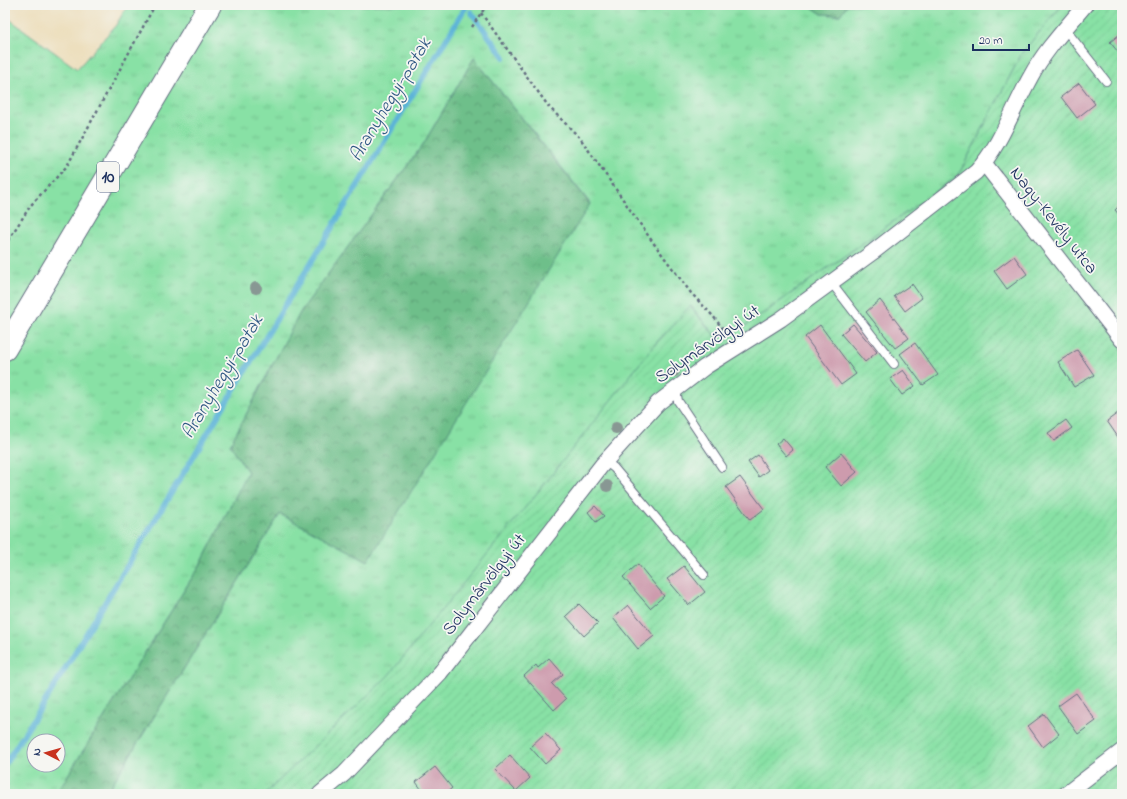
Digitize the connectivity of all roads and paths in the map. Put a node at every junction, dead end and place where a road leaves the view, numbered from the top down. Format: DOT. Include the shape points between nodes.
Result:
graph roads {
  1 [pos="155,5"];
  2 [pos="210,5"];
  3 [pos="488,5"];
  4 [pos="1085,5"];
  5 [pos="480,14"];
  6 [pos="472,27"];
  7 [pos="1065,29"];
  8 [pos="1106,81"];
  9 [pos="984,164"];
  10 [pos="5,245"];
  11 [pos="831,282"];
  12 [pos="1122,340"];
  13 [pos="736,347"];
  14 [pos="5,348"];
  15 [pos="894,364"];
  16 [pos="676,390"];
  17 [pos="605,461"];
  18 [pos="722,467"];
  19 [pos="704,575"];
  20 [pos="1122,751"];
  21 [pos="323,793"];
  22 [pos="1066,794"];
  1 -- 10 [label="path" via="67,166 31,205"];
  2 -- 14 [label="main road, 10"];
  3 -- 5 [label="path"];
  4 -- 7 [label="street, Solymárvölgyi út"];
  5 -- 6 [label="path"];
  5 -- 13 [label="path" via="549,107 580,138 652,241"];
  7 -- 8 [label="lane"];
  7 -- 9 [label="street, Solymárvölgyi út" via="1040,60"];
  9 -- 11 [label="street, Solymárvölgyi út"];
  9 -- 12 [label="street, Nagy-Kevély utca"];
  11 -- 13 [label="street, Solymárvölgyi út"];
  11 -- 15 [label="lane"];
  13 -- 16 [label="street, Solymárvölgyi út"];
  16 -- 17 [label="street, Solymárvölgyi út" via="658,403"];
  16 -- 18 [label="lane" via="678,401"];
  17 -- 19 [label="lane" via="614,468"];
  17 -- 21 [label="street, Solymárvölgyi út" via="440,673"];
  20 -- 22 [label="street"];
}
